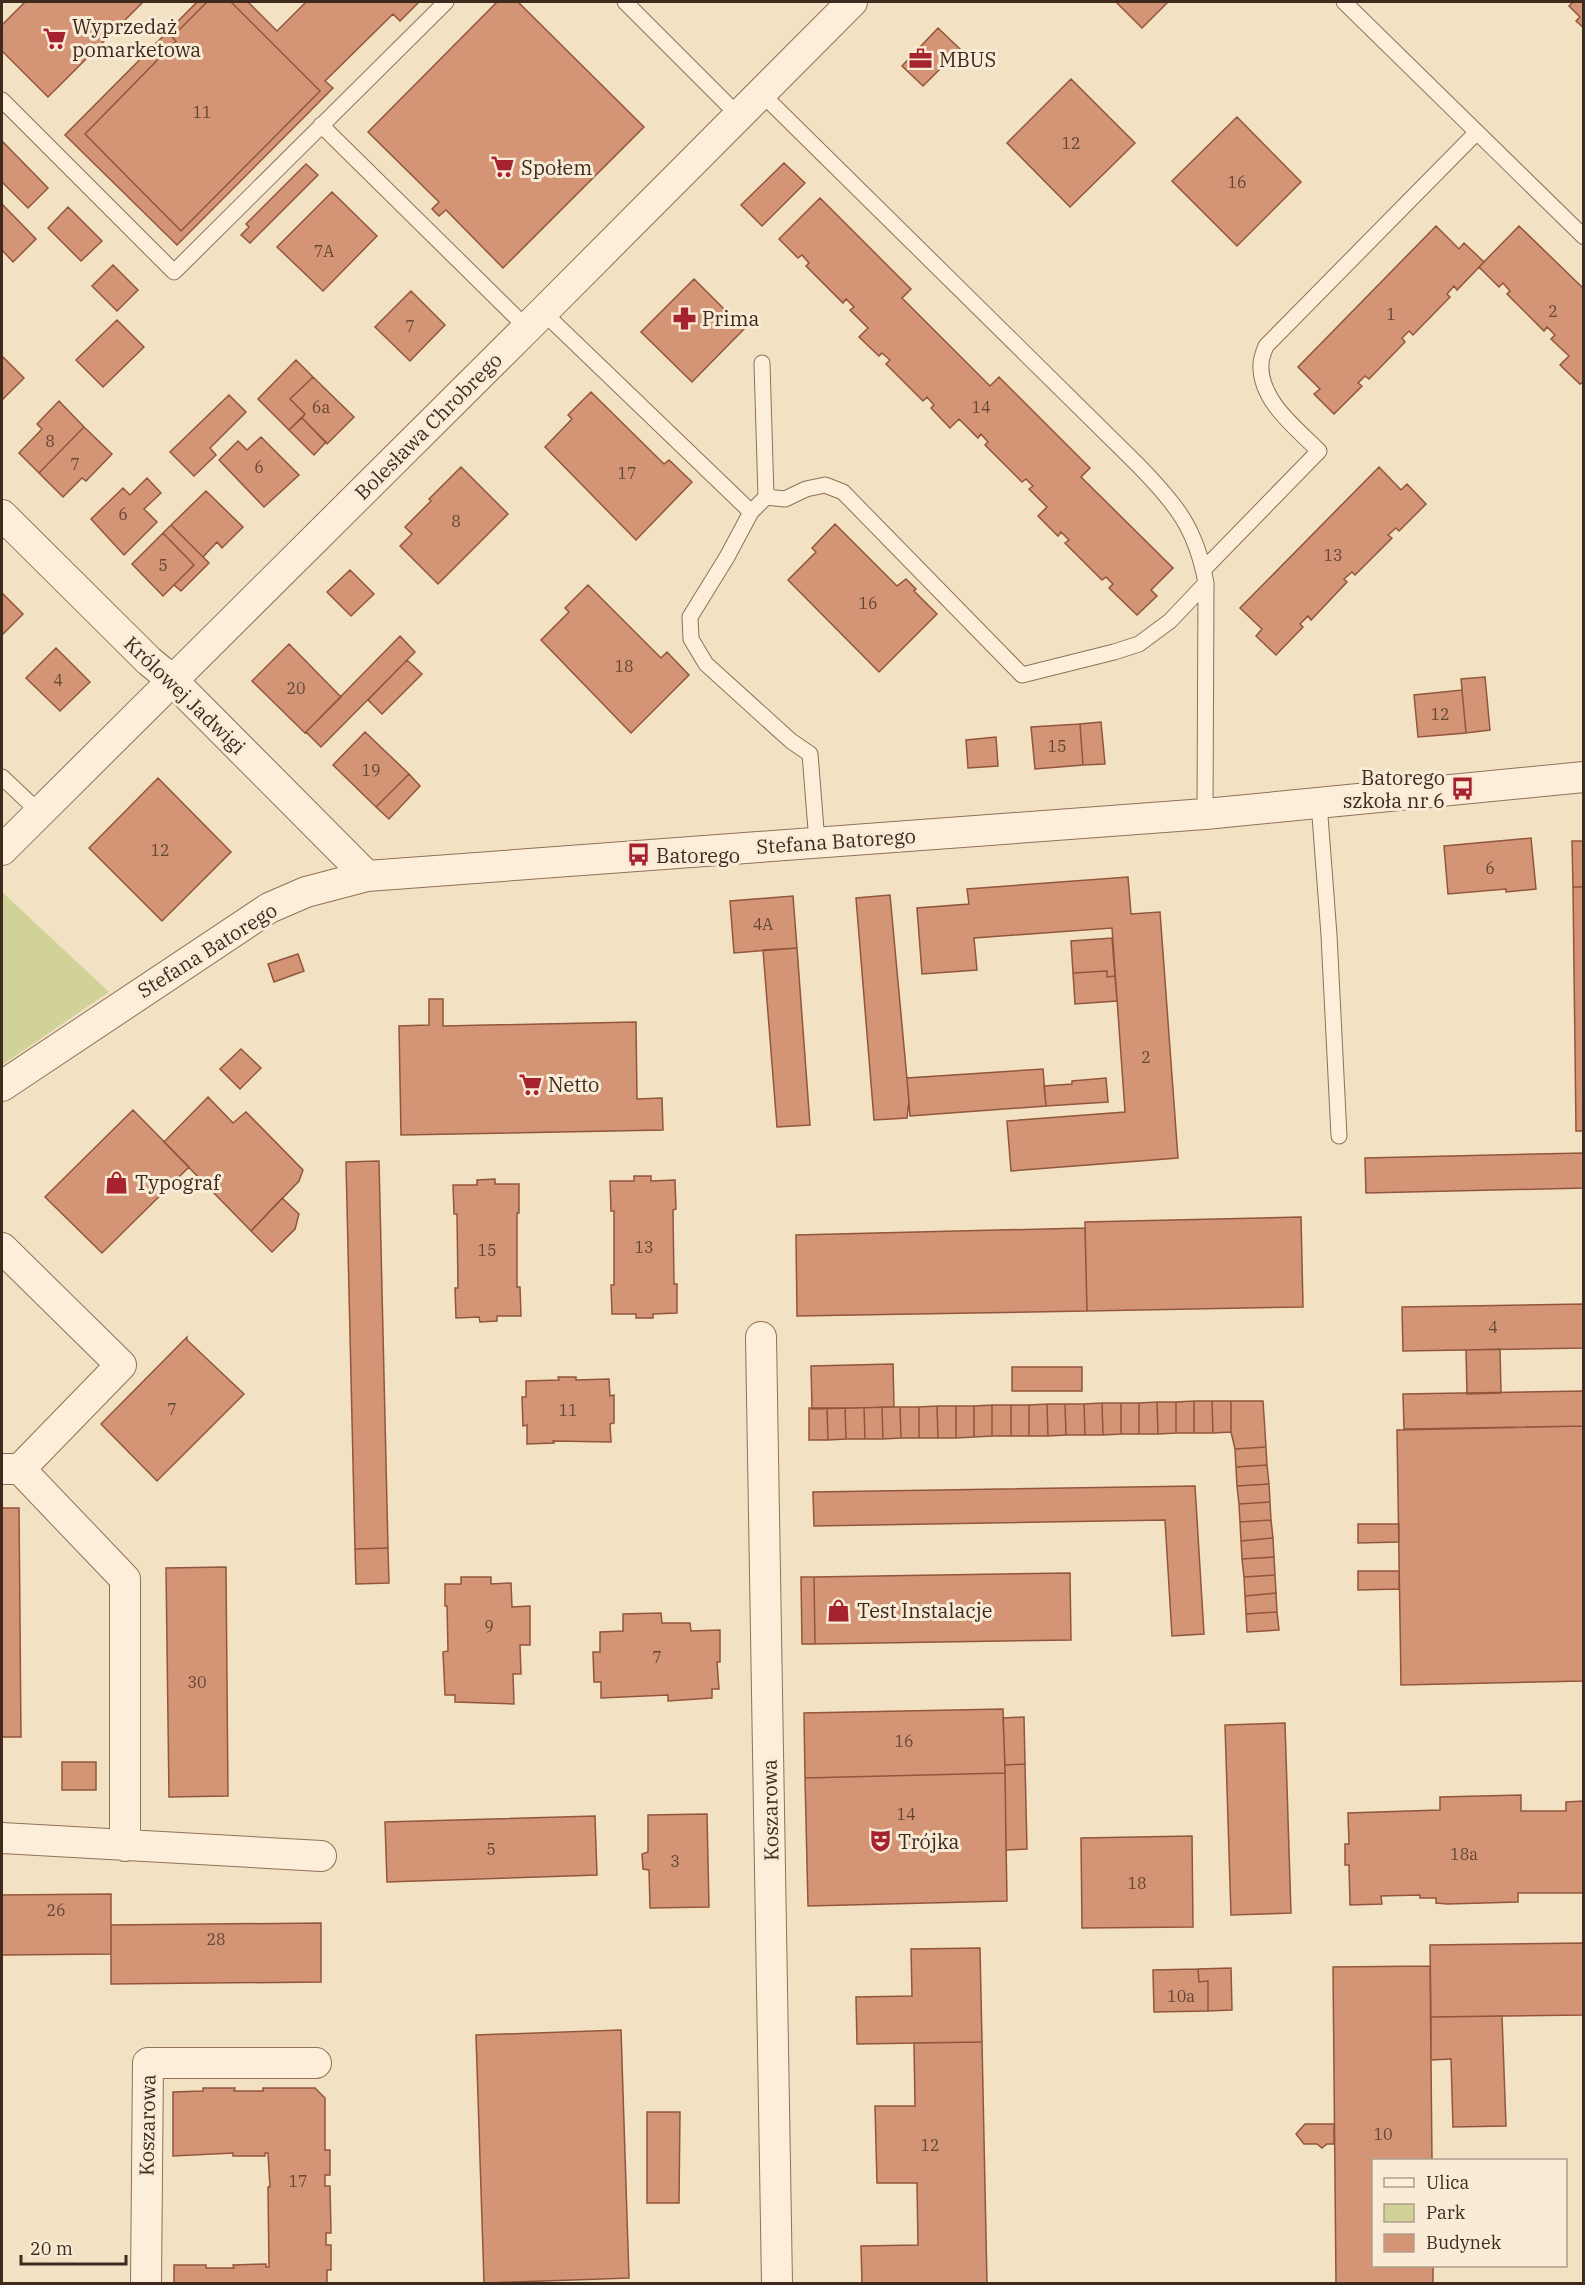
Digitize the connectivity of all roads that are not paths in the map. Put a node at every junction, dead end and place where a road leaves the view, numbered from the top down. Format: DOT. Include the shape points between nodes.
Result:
graph roads {
  1 [pos="446,2"];
  2 [pos="625,2"];
  3 [pos="852,2"];
  4 [pos="1344,2"];
  5 [pos="760,92"];
  6 [pos="2,100"];
  7 [pos="738,115"];
  8 [pos="321,125"];
  9 [pos="1477,132"];
  10 [pos="1584,237"];
  11 [pos="535,320"];
  12 [pos="762,363"];
  13 [pos="766,496"];
  14 [pos="751,512"];
  15 [pos="2,515"];
  16 [pos="1205,576"];
  17 [pos="171,679"];
  18 [pos="2,777"];
  19 [pos="1584,777"];
  20 [pos="1319,803"];
  21 [pos="39,812"];
  22 [pos="1205,814"];
  23 [pos="817,842"];
  24 [pos="2,850"];
  25 [pos="367,876"];
  26 [pos="2,1086"];
  27 [pos="1339,1136"];
  28 [pos="2,1248"];
  29 [pos="761,1337"];
  30 [pos="11,1469"];
  31 [pos="2,1838"];
  32 [pos="125,1846"];
  33 [pos="321,1856"];
  34 [pos="316,2062"];
  35 [pos="146,2283"];
  36 [pos="777,2283"];
  1 -- 8 [label="lane"];
  2 -- 7 [label="lane"];
  3 -- 5 [label="street, Bolesława Chrobrego"];
  4 -- 9 [label="lane"];
  5 -- 7 [label="street, Bolesława Chrobrego"];
  5 -- 16 [label="lane" via="1165,492 1189,527"];
  6 -- 8 [label="lane" via="174,272"];
  7 -- 11 [label="street, Bolesława Chrobrego"];
  8 -- 11 [label="lane"];
  9 -- 10 [label="lane"];
  9 -- 16 [label="lane" via="1266,346 1260,363 1265,391 1319,451"];
  11 -- 14 [label="lane"];
  11 -- 17 [label="street, Bolesława Chrobrego"];
  12 -- 13 [label="lane"];
  13 -- 14 [label="lane"];
  13 -- 16 [label="lane" via="785,499 825,485 843,492 1022,675 1139,644 1170,621"];
  14 -- 23 [label="lane" via="690,617 691,639 706,664 810,754"];
  15 -- 17 [label="street, Królowej Jadwigi" via="149,662"];
  16 -- 22 [label="lane"];
  17 -- 21 [label="street, Bolesława Chrobrego"];
  17 -- 25 [label="street, Królowej Jadwigi"];
  18 -- 21 [label="lane"];
  19 -- 20 [label="street, Stefana Batorego"];
  20 -- 22 [label="street, Stefana Batorego"];
  20 -- 27 [label="lane"];
  21 -- 24 [label="street, Bolesława Chrobrego"];
  22 -- 23 [label="street, Stefana Batorego"];
  23 -- 25 [label="street, Stefana Batorego"];
  25 -- 26 [label="street, Stefana Batorego" via="306,892 269,908"];
  28 -- 30 [label="street" via="121,1365"];
  29 -- 36 [label="street, Koszarowa"];
  30 -- 32 [label="street" via="125,1579"];
  31 -- 32 [label="street"];
  32 -- 33 [label="street"];
  34 -- 35 [label="street, Koszarowa" via="148,2063"];
}
